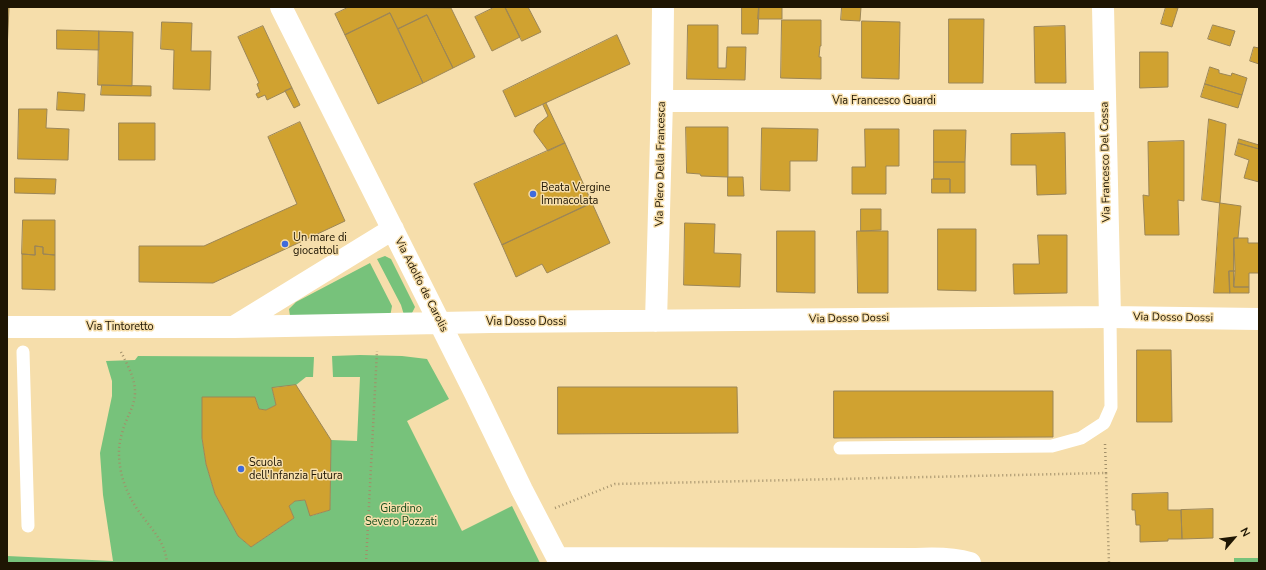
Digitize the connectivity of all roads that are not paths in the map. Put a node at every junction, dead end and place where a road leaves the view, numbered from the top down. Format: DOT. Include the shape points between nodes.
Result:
graph roads {
  1 [pos="281,7"];
  2 [pos="663,7"];
  3 [pos="1103,7"];
  4 [pos="1105,100"];
  5 [pos="662,101"];
  6 [pos="393,229"];
  7 [pos="1110,316"];
  8 [pos="1259,319"];
  9 [pos="656,321"];
  10 [pos="440,323"];
  11 [pos="7,327"];
  12 [pos="234,327"];
  13 [pos="23,352"];
  14 [pos="840,448"];
  15 [pos="28,526"];
  16 [pos="559,561"];
  17 [pos="913,561"];
  18 [pos="970,563"];
  1 -- 6 [label="street, Via Adolfo de Carolis"];
  2 -- 5 [label="street, Via Piero Della Francesca"];
  3 -- 4 [label="street, Via Francesco Del Cossa"];
  4 -- 5 [label="street, Via Francesco Guardi"];
  4 -- 7 [label="street, Via Francesco Del Cossa"];
  5 -- 9 [label="street, Via Piero Della Francesca"];
  6 -- 10 [label="street, Via Adolfo de Carolis"];
  6 -- 12 [label="street"];
  7 -- 8 [label="street, Via Dosso Dossi"];
  7 -- 9 [label="street, Via Dosso Dossi"];
  7 -- 14 [label="lane" via="1111,407 1104,423 1081,438 1052,446"];
  9 -- 10 [label="street, Via Dosso Dossi"];
  10 -- 12 [label="street, Via Tintoretto"];
  10 -- 16 [label="street, Via Adolfo de Carolis"];
  11 -- 12 [label="street, Via Tintoretto"];
  13 -- 15 [label="lane"];
  16 -- 17 [label="street"];
  17 -- 18 [label="street" via="933,558"];
}
